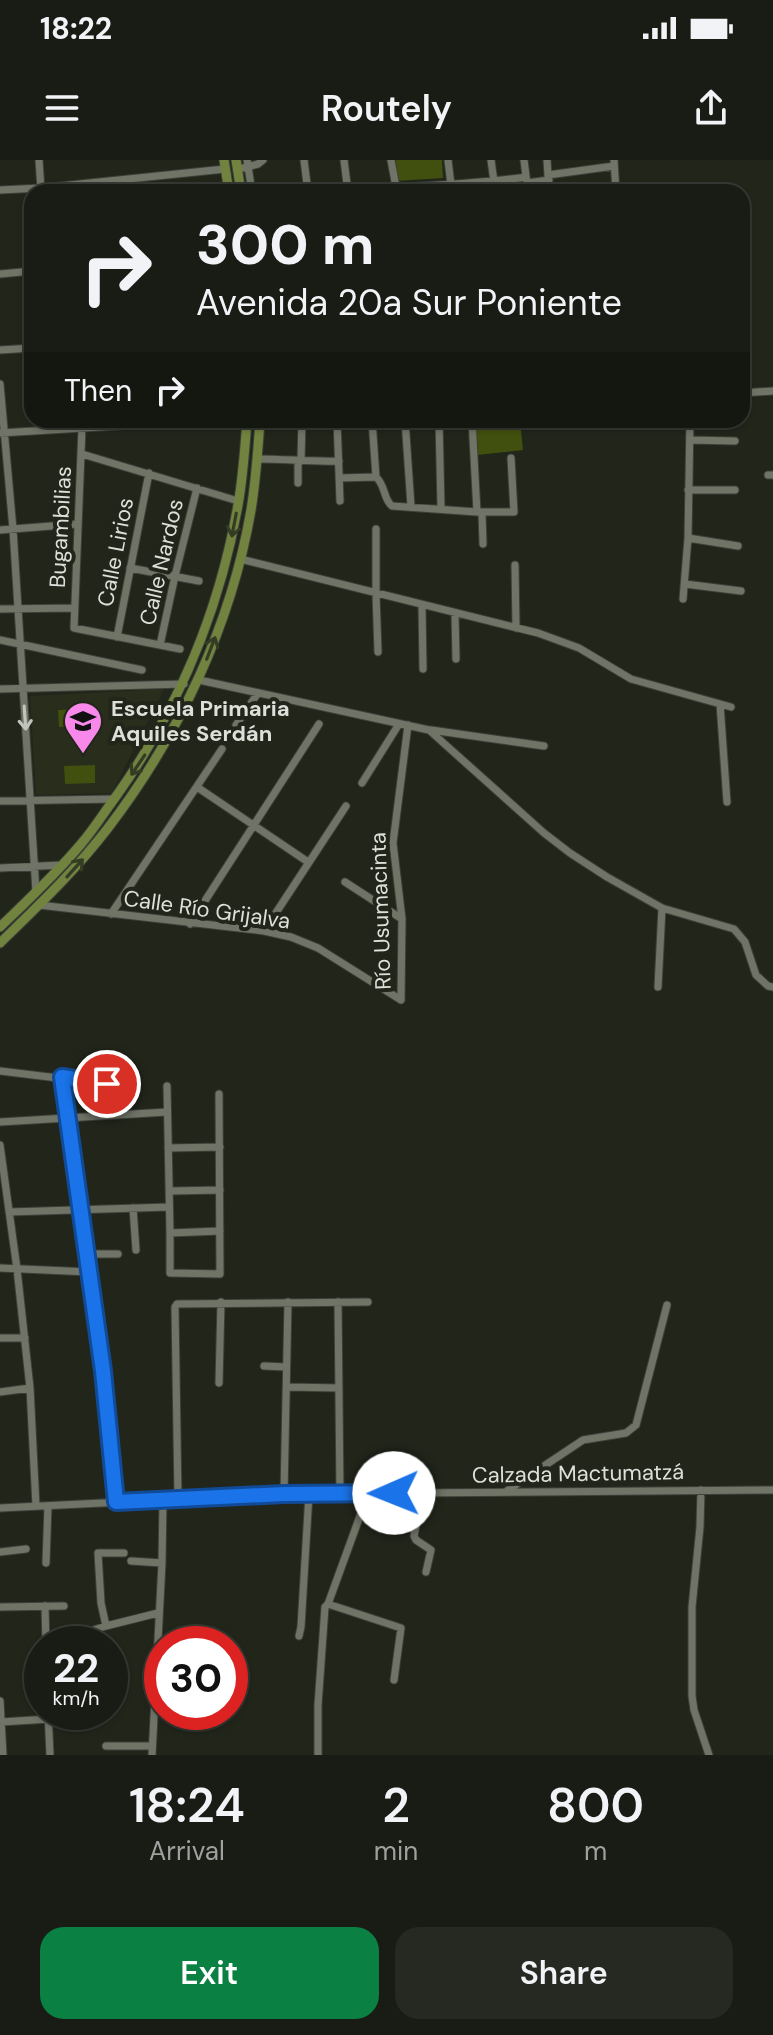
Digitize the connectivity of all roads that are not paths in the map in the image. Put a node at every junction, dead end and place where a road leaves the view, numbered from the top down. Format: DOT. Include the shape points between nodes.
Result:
graph roads {
  1 [pos="39,160"];
  2 [pos="263,160"];
  3 [pos="304,160"];
  4 [pos="344,160"];
  5 [pos="391,160"];
  6 [pos="448,160"];
  7 [pos="491,160"];
  8 [pos="524,160"];
  9 [pos="547,160"];
  10 [pos="614,163"];
  11 [pos="224,164"];
  12 [pos="248,164"];
  13 [pos="236,165"];
  14 [pos="590,165"];
  15 [pos="548,177"];
  16 [pos="511,179"];
  17 [pos="113,181"];
  18 [pos="494,182"];
  19 [pos="41,184"];
  20 [pos="89,184"];
  21 [pos="113,184"];
  22 [pos="228,184"];
  23 [pos="251,184"];
  24 [pos="307,184"];
  25 [pos="346,184"];
  26 [pos="395,184"];
  27 [pos="451,184"];
  28 [pos="486,184"];
  29 [pos="511,184"];
  30 [pos="527,184"];
  31 [pos="548,184"];
  32 [pos="615,184"];
  33 [pos="0,190"];
  34 [pos="24,190"];
  35 [pos="24,272"];
  36 [pos="0,274"];
  37 [pos="24,348"];
  38 [pos="0,350"];
  39 [pos="0,384"];
  40 [pos="773,391"];
  41 [pos="750,392"];
  42 [pos="82,428"];
  43 [pos="246,428"];
  44 [pos="260,428"];
  45 [pos="302,428"];
  46 [pos="337,428"];
  47 [pos="373,428"];
  48 [pos="406,428"];
  49 [pos="439,428"];
  50 [pos="473,428"];
  51 [pos="690,428"];
  52 [pos="57,430"];
  53 [pos="3,433"];
  54 [pos="690,440"];
  55 [pos="735,441"];
  56 [pos="82,454"];
  57 [pos="511,458"];
  58 [pos="258,459"];
  59 [pos="301,461"];
  60 [pos="339,461"];
  61 [pos="149,473"];
  62 [pos="376,477"];
  63 [pos="339,478"];
  64 [pos="298,483"];
  65 [pos="197,488"];
  66 [pos="688,490"];
  67 [pos="735,490"];
  68 [pos="238,501"];
  69 [pos="340,501"];
  70 [pos="411,506"];
  71 [pos="441,508"];
  72 [pos="480,512"];
  73 [pos="77,524"];
  74 [pos="13,529"];
  75 [pos="376,529"];
  76 [pos="0,530"];
  77 [pos="688,538"];
  78 [pos="483,544"];
  79 [pos="738,546"];
  80 [pos="240,559"];
  81 [pos="515,565"];
  82 [pos="130,568"];
  83 [pos="175,576"];
  84 [pos="199,581"];
  85 [pos="685,584"];
  86 [pos="741,591"];
  87 [pos="376,594"];
  88 [pos="683,599"];
  89 [pos="422,606"];
  90 [pos="18,608"];
  91 [pos="74,608"];
  92 [pos="0,609"];
  93 [pos="455,613"];
  94 [pos="516,628"];
  95 [pos="117,637"];
  96 [pos="0,640"];
  97 [pos="20,644"];
  98 [pos="160,645"];
  99 [pos="180,649"];
  100 [pos="378,652"];
  101 [pos="456,659"];
  102 [pos="423,669"];
  103 [pos="142,670"];
  104 [pos="199,680"];
  105 [pos="184,684"];
  106 [pos="23,688"];
  107 [pos="0,689"];
  108 [pos="258,693"];
  109 [pos="720,704"];
  110 [pos="731,707"];
  111 [pos="319,724"];
  112 [pos="236,725"];
  113 [pos="404,725"];
  114 [pos="429,730"];
  115 [pos="544,746"];
  116 [pos="222,749"];
  117 [pos="362,783"];
  118 [pos="197,787"];
  119 [pos="114,799"];
  120 [pos="0,801"];
  121 [pos="30,801"];
  122 [pos="727,802"];
  123 [pos="346,806"];
  124 [pos="252,824"];
  125 [pos="308,862"];
  126 [pos="63,865"];
  127 [pos="35,867"];
  128 [pos="0,868"];
  129 [pos="345,882"];
  130 [pos="36,892"];
  131 [pos="39,905"];
  132 [pos="662,908"];
  133 [pos="111,914"];
  134 [pos="402,919"];
  135 [pos="190,924"];
  136 [pos="0,927"];
  137 [pos="264,931"];
  138 [pos="0,943"];
  139 [pos="658,987"];
  140 [pos="773,987"];
  141 [pos="401,1000"];
  142 [pos="0,1071"];
  143 [pos="62,1077"];
  144 [pos="107,1084"];
  145 [pos="167,1086"];
  146 [pos="219,1094"];
  147 [pos="167,1112"];
  148 [pos="68,1119"];
  149 [pos="0,1122"];
  150 [pos="0,1145"];
  151 [pos="220,1147"];
  152 [pos="168,1148"];
  153 [pos="220,1190"];
  154 [pos="170,1191"];
  155 [pos="169,1207"];
  156 [pos="133,1208"];
  157 [pos="82,1211"];
  158 [pos="9,1212"];
  159 [pos="220,1231"];
  160 [pos="170,1233"];
  161 [pos="136,1250"];
  162 [pos="87,1254"];
  163 [pos="118,1254"];
  164 [pos="0,1268"];
  165 [pos="17,1269"];
  166 [pos="90,1272"];
  167 [pos="221,1302"];
  168 [pos="288,1302"];
  169 [pos="338,1302"];
  170 [pos="368,1302"];
  171 [pos="667,1305"];
  172 [pos="0,1338"];
  173 [pos="25,1338"];
  174 [pos="264,1366"];
  175 [pos="286,1367"];
  176 [pos="219,1383"];
  177 [pos="287,1387"];
  178 [pos="30,1388"];
  179 [pos="339,1388"];
  180 [pos="0,1392"];
  181 [pos="701,1490"];
  182 [pos="773,1490"];
  183 [pos="507,1492"];
  184 [pos="422,1493"];
  185 [pos="284,1494"];
  186 [pos="309,1494"];
  187 [pos="340,1494"];
  188 [pos="368,1494"];
  189 [pos="178,1498"];
  190 [pos="163,1499"];
  191 [pos="116,1502"];
  192 [pos="36,1506"];
  193 [pos="48,1506"];
  194 [pos="0,1508"];
  195 [pos="26,1549"];
  196 [pos="0,1552"];
  197 [pos="124,1553"];
  198 [pos="131,1561"];
  199 [pos="46,1563"];
  200 [pos="162,1563"];
  201 [pos="426,1572"];
  202 [pos="328,1604"];
  203 [pos="45,1606"];
  204 [pos="64,1606"];
  205 [pos="0,1607"];
  206 [pos="158,1613"];
  207 [pos="47,1626"];
  208 [pos="106,1626"];
  209 [pos="299,1636"];
  210 [pos="394,1680"];
  211 [pos="0,1701"];
  212 [pos="24,1719"];
  213 [pos="1,1722"];
  214 [pos="49,1730"];
  215 [pos="106,1746"];
  216 [pos="152,1746"];
  217 [pos="3,1755"];
  218 [pos="50,1755"];
  219 [pos="152,1755"];
  220 [pos="318,1755"];
  221 [pos="709,1755"];
  1 -- 19 [label="street"];
  2 -- 12 [label="street"];
  3 -- 24 [label="street"];
  4 -- 25 [label="street"];
  5 -- 26 [label="street"];
  6 -- 27 [label="street"];
  7 -- 18 [label="street"];
  8 -- 30 [label="street"];
  9 -- 15 [label="street"];
  10 -- 14 [label="street"];
  10 -- 32 [label="street"];
  11 -- 17 [label="street"];
  11 -- 22 [label="main road"];
  12 -- 13 [label="street"];
  12 -- 23 [label="street"];
  14 -- 15 [label="street"];
  15 -- 30 [label="street"];
  15 -- 31 [label="street"];
  16 -- 18 [label="street"];
  16 -- 29 [label="street"];
  16 -- 30 [label="street"];
  17 -- 20 [label="street"];
  17 -- 21 [label="street"];
  18 -- 28 [label="street"];
  33 -- 34 [label="street"];
  35 -- 36 [label="street"];
  37 -- 38 [label="street"];
  39 -- 53 [label="street"];
  40 -- 41 [label="street"];
  42 -- 52 [label="street"];
  42 -- 56 [label="street, Bugambilias"];
  43 -- 68 [label="main road"];
  44 -- 58 [label="main road"];
  45 -- 59 [label="street"];
  46 -- 60 [label="street"];
  47 -- 62 [label="street"];
  48 -- 70 [label="street"];
  49 -- 71 [label="street"];
  50 -- 72 [label="street"];
  51 -- 54 [label="street"];
  52 -- 53 [label="street"];
  53 -- 74 [label="street"];
  54 -- 55 [label="street"];
  54 -- 66 [label="street"];
  56 -- 61 [label="street"];
  56 -- 73 [label="street, Bugambilias"];
  57 -- 72 [label="street" via="514,512"];
  58 -- 59 [label="street"];
  58 -- 80 [label="main road"];
  59 -- 60 [label="street"];
  59 -- 64 [label="street"];
  60 -- 63 [label="street"];
  61 -- 65 [label="street"];
  61 -- 82 [label="street, Calle Lirios"];
  62 -- 63 [label="street"];
  62 -- 70 [label="street" via="388,503"];
  63 -- 69 [label="street"];
  65 -- 68 [label="street"];
  65 -- 83 [label="street, Calle Nardos"];
  66 -- 67 [label="street"];
  66 -- 77 [label="street"];
  68 -- 105 [label="main road, one-way" via="225,565"];
  70 -- 71 [label="street"];
  71 -- 72 [label="street"];
  72 -- 78 [label="street"];
  73 -- 74 [label="street"];
  73 -- 91 [label="street, Bugambilias"];
  74 -- 76 [label="street"];
  74 -- 90 [label="street"];
  75 -- 87 [label="street"];
  77 -- 79 [label="street"];
  77 -- 85 [label="street"];
  80 -- 87 [label="street"];
  104 -- 80 [label="main road, one-way"];
  81 -- 94 [label="street"];
  82 -- 83 [label="street"];
  82 -- 95 [label="street, Calle Lirios"];
  83 -- 84 [label="street"];
  83 -- 98 [label="street, Calle Nardos"];
  85 -- 86 [label="street"];
  85 -- 88 [label="street"];
  87 -- 89 [label="street"];
  87 -- 100 [label="street"];
  89 -- 93 [label="street"];
  89 -- 102 [label="street"];
  90 -- 91 [label="street"];
  90 -- 92 [label="street"];
  90 -- 97 [label="street"];
  91 -- 95 [label="street, Bugambilias" via="74,628"];
  93 -- 94 [label="street"];
  93 -- 101 [label="street"];
  94 -- 109 [label="street" via="579,648 631,679"];
  95 -- 98 [label="street"];
  96 -- 97 [label="street"];
  97 -- 103 [label="street"];
  97 -- 106 [label="street"];
  98 -- 99 [label="street"];
  104 -- 108 [label="street"];
  131 -- 104 [label="main road, one-way" via="86,855 155,763"];
  105 -- 106 [label="street"];
  105 -- 119 [label="main road, one-way"];
  106 -- 107 [label="street"];
  106 -- 121 [label="street, one-way"];
  108 -- 112 [label="street"];
  108 -- 113 [label="street"];
  109 -- 110 [label="street"];
  109 -- 122 [label="street"];
  111 -- 124 [label="street"];
  113 -- 114 [label="street"];
  113 -- 117 [label="street"];
  113 -- 134 [label="street, Río Usumacinta" via="393,843"];
  114 -- 115 [label="street"];
  114 -- 132 [label="street" via="570,853"];
  116 -- 118 [label="street"];
  118 -- 124 [label="street"];
  118 -- 133 [label="street"];
  119 -- 121 [label="street"];
  119 -- 126 [label="main road"];
  120 -- 121 [label="street"];
  121 -- 127 [label="street"];
  123 -- 125 [label="street"];
  124 -- 125 [label="street"];
  124 -- 135 [label="street"];
  125 -- 137 [label="street"];
  126 -- 127 [label="street"];
  126 -- 130 [label="main road"];
  127 -- 128 [label="street"];
  127 -- 130 [label="street"];
  129 -- 134 [label="street"];
  130 -- 136 [label="main road"];
  131 -- 133 [label="street, Calle Río Grijalva"];
  131 -- 138 [label="main road"];
  132 -- 139 [label="street"];
  132 -- 140 [label="street" via="734,929 745,942 756,975"];
  133 -- 135 [label="street, Calle Río Grijalva"];
  134 -- 141 [label="street, Río Usumacinta"];
  135 -- 137 [label="street, Calle Río Grijalva"];
  137 -- 141 [label="street, Calle Río Grijalva" via="318,948"];
  142 -- 143 [label="street"];
  143 -- 144 [label="street"];
  143 -- 148 [label="street"];
  145 -- 147 [label="street"];
  146 -- 151 [label="street"];
  147 -- 148 [label="street"];
  147 -- 152 [label="street"];
  148 -- 149 [label="street"];
  148 -- 157 [label="street"];
  150 -- 158 [label="street"];
  151 -- 152 [label="street"];
  151 -- 153 [label="street"];
  152 -- 154 [label="street"];
  153 -- 154 [label="street"];
  153 -- 159 [label="street"];
  154 -- 155 [label="street"];
  155 -- 156 [label="street"];
  155 -- 160 [label="street"];
  156 -- 157 [label="street"];
  156 -- 161 [label="street"];
  157 -- 158 [label="street"];
  157 -- 162 [label="street"];
  158 -- 165 [label="street"];
  159 -- 160 [label="street"];
  159 -- 160 [label="street" via="220,1274 170,1273"];
  162 -- 163 [label="street"];
  162 -- 166 [label="street"];
  164 -- 165 [label="street"];
  165 -- 166 [label="street"];
  165 -- 173 [label="street"];
  166 -- 191 [label="street"];
  167 -- 168 [label="street"];
  167 -- 176 [label="street"];
  167 -- 189 [label="street" via="175,1307"];
  168 -- 169 [label="street"];
  168 -- 175 [label="street"];
  169 -- 170 [label="street"];
  169 -- 179 [label="street"];
  171 -- 183 [label="street" via="636,1425 626,1433 583,1440"];
  172 -- 173 [label="street"];
  173 -- 178 [label="street"];
  174 -- 175 [label="street"];
  175 -- 177 [label="street"];
  177 -- 179 [label="street"];
  177 -- 185 [label="street"];
  178 -- 180 [label="street"];
  178 -- 192 [label="street"];
  179 -- 187 [label="street"];
  181 -- 182 [label="street, Calzada Mactumatzá"];
  181 -- 183 [label="street, Calzada Mactumatzá"];
  181 -- 221 [label="street" via="692,1696"];
  183 -- 184 [label="street, Calzada Mactumatzá"];
  184 -- 188 [label="street, Calzada Mactumatzá"];
  184 -- 201 [label="street" via="414,1536 431,1550"];
  185 -- 186 [label="street, Calzada Mactumatzá"];
  185 -- 189 [label="street, Calzada Mactumatzá"];
  186 -- 187 [label="street, Calzada Mactumatzá"];
  186 -- 209 [label="street"];
  187 -- 188 [label="street, Calzada Mactumatzá"];
  188 -- 202 [label="street"];
  189 -- 190 [label="street, Calzada Mactumatzá"];
  190 -- 191 [label="street, Calzada Mactumatzá"];
  190 -- 200 [label="street"];
  191 -- 193 [label="street, Calzada Mactumatzá"];
  192 -- 193 [label="street, Calzada Mactumatzá"];
  192 -- 194 [label="street, Calzada Mactumatzá"];
  193 -- 199 [label="street"];
  195 -- 196 [label="street"];
  197 -- 208 [label="street" via="98,1553"];
  198 -- 200 [label="street"];
  200 -- 206 [label="street"];
  202 -- 210 [label="street" via="401,1628"];
  202 -- 220 [label="street" via="321,1643"];
  203 -- 204 [label="street"];
  203 -- 205 [label="street"];
  203 -- 207 [label="street"];
  206 -- 208 [label="street"];
  206 -- 216 [label="street"];
  211 -- 213 [label="street"];
  212 -- 213 [label="street"];
  213 -- 217 [label="street"];
  214 -- 218 [label="street"];
  215 -- 216 [label="street"];
  216 -- 219 [label="street"];
}
